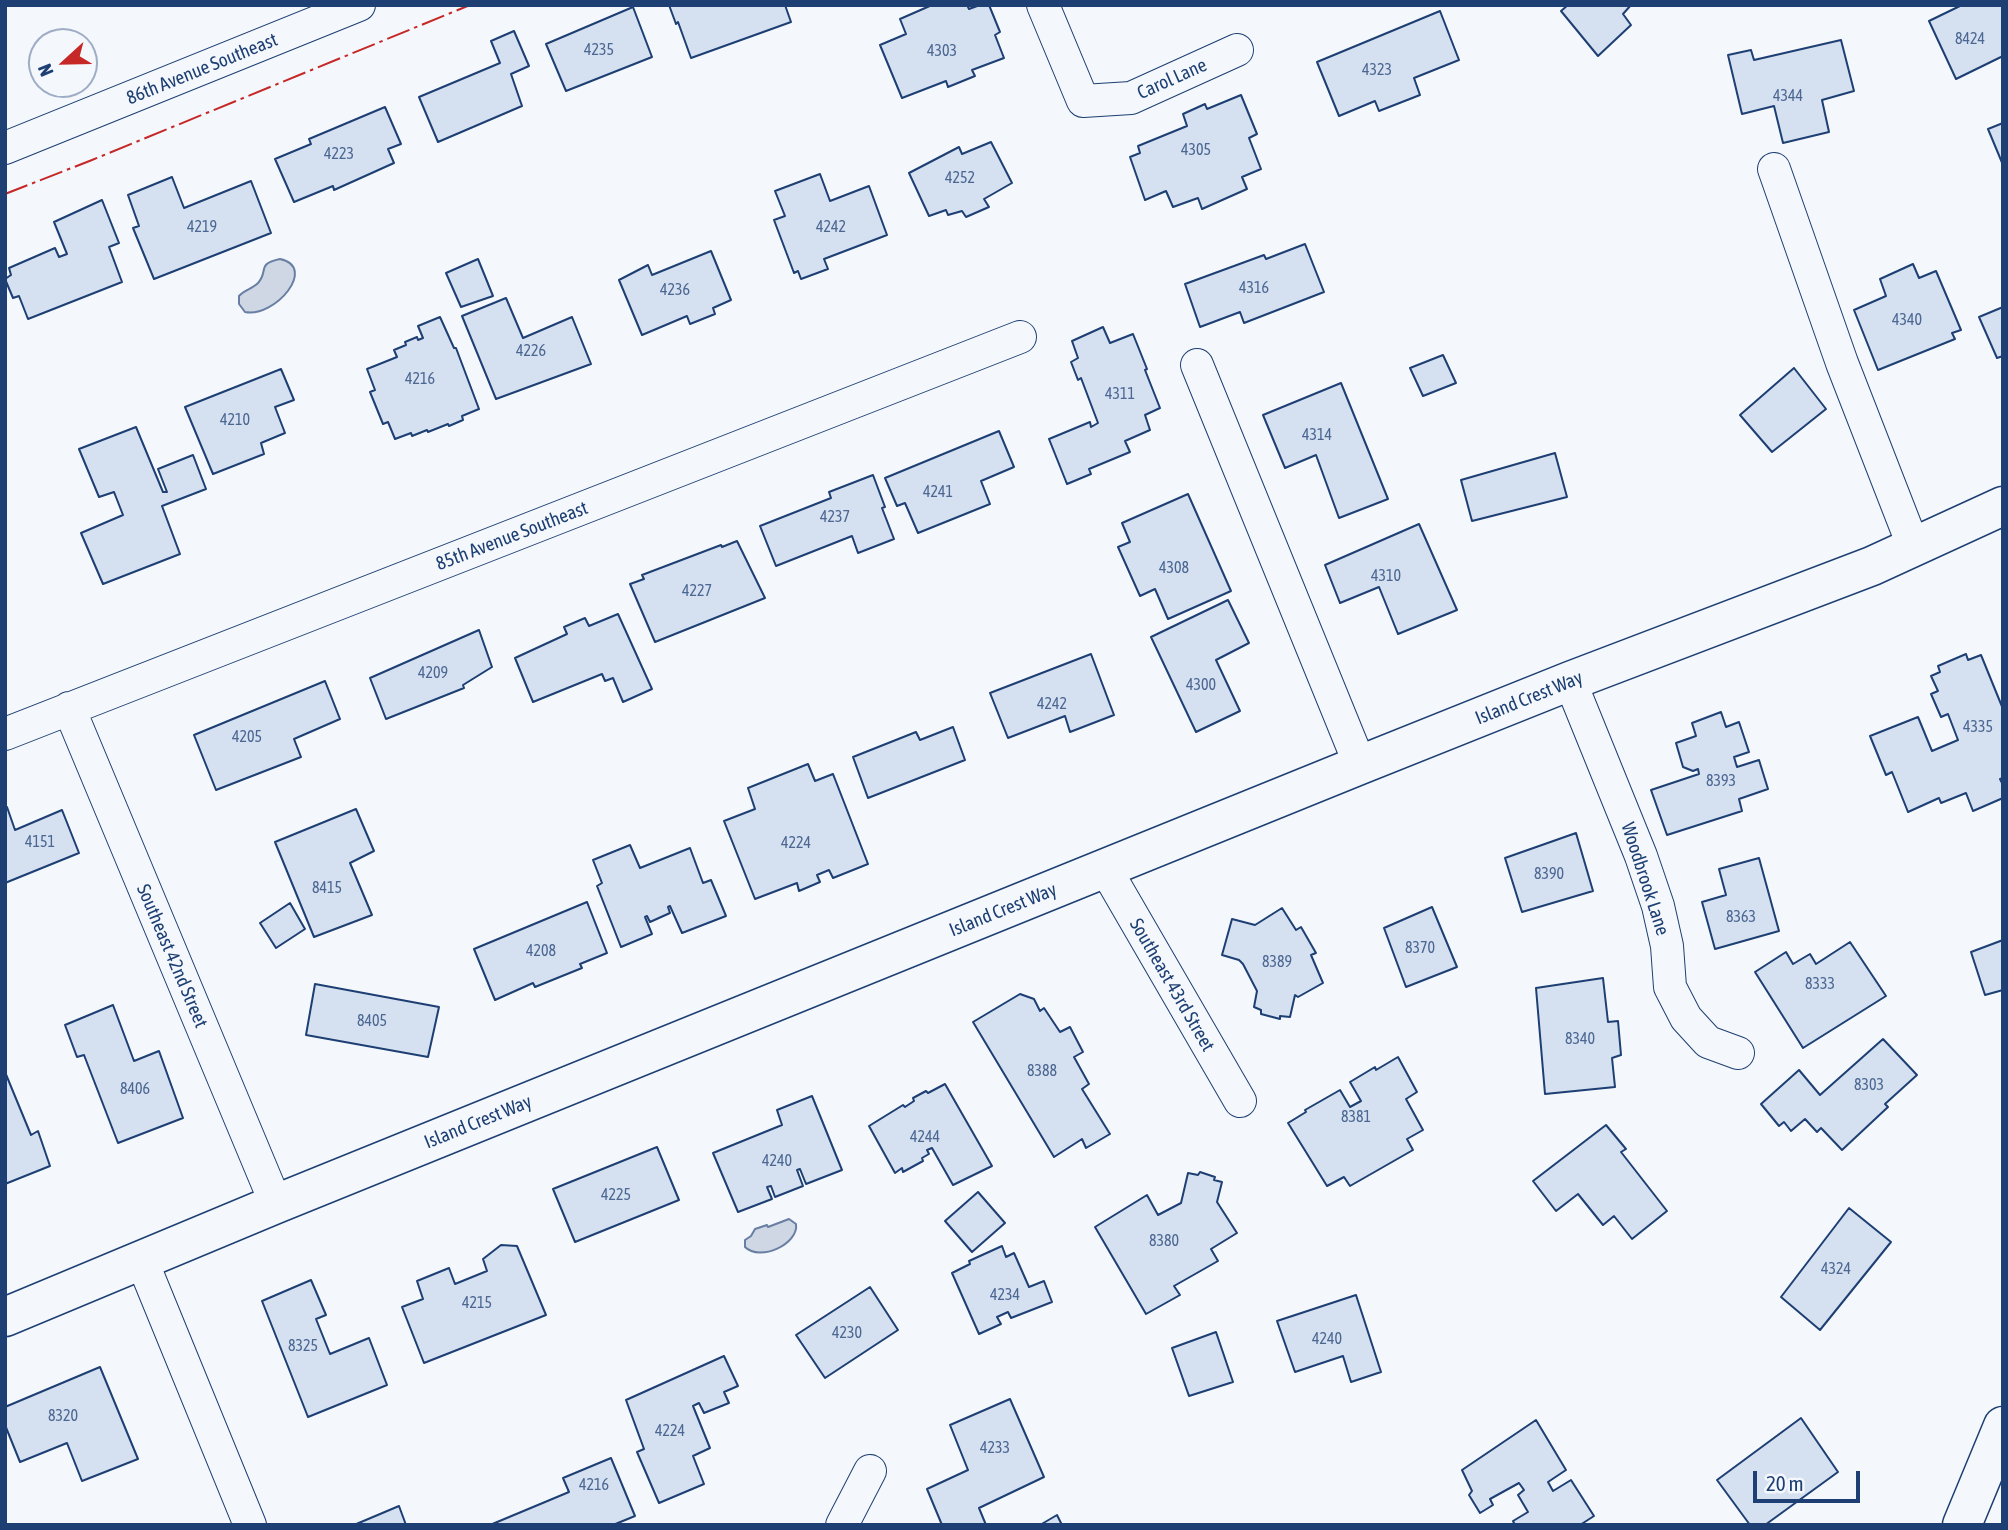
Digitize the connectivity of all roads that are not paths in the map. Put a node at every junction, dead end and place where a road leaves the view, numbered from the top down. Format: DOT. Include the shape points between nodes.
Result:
graph roads {
  1 [pos="359,5"];
  2 [pos="1043,5"];
  3 [pos="1237,50"];
  4 [pos="5,148"];
  5 [pos="1774,169"];
  6 [pos="1020,337"];
  7 [pos="1197,365"];
  8 [pos="2003,506"];
  9 [pos="1914,548"];
  10 [pos="1570,681"];
  11 [pos="69,708"];
  12 [pos="5,734"];
  13 [pos="1360,765"];
  14 [pos="1105,869"];
  15 [pos="1738,1053"];
  16 [pos="1240,1101"];
  17 [pos="276,1204"];
  18 [pos="142,1261"];
  19 [pos="5,1317"];
  20 [pos="2003,1426"];
  21 [pos="870,1471"];
  22 [pos="250,1525"];
  23 [pos="842,1525"];
  24 [pos="1962,1525"];
  1 -- 4 [label="street, 86th Avenue Southeast"];
  2 -- 3 [label="street, Carol Lane" via="1083,101 1131,98"];
  5 -- 9 [label="street"];
  6 -- 11 [label="street, 85th Avenue Southeast"];
  7 -- 13 [label="street"];
  8 -- 9 [label="main road, Island Crest Way"];
  9 -- 10 [label="main road, Island Crest Way"];
  10 -- 13 [label="main road, Island Crest Way"];
  10 -- 15 [label="street, Woodbrook Lane" via="1658,906 1670,987 1686,1017 1708,1042"];
  11 -- 12 [label="street, 85th Avenue Southeast"];
  11 -- 17 [label="street, Southeast 42nd Street"];
  13 -- 14 [label="main road, Island Crest Way"];
  14 -- 16 [label="street, Southeast 43rd Street"];
  14 -- 17 [label="main road, Island Crest Way"];
  17 -- 18 [label="main road, Island Crest Way"];
  18 -- 19 [label="main road, Island Crest Way"];
  18 -- 22 [label="street"];
  20 -- 24 [label="main road"];
  21 -- 23 [label="street"];
}
